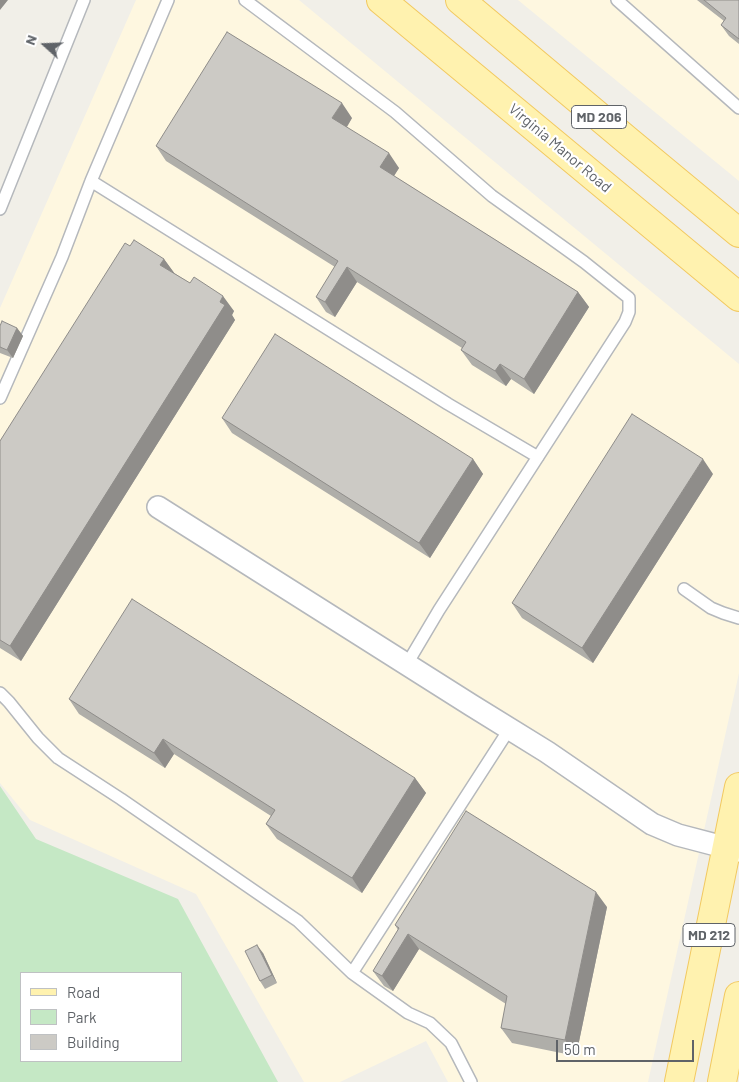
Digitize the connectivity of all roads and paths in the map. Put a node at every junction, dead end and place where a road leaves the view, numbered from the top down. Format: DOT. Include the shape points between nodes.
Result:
graph roads {
  1 [pos="84,0"];
  2 [pos="168,0"];
  3 [pos="245,0"];
  4 [pos="381,0"];
  5 [pos="460,0"];
  6 [pos="617,0"];
  7 [pos="739,108"];
  8 [pos="91,181"];
  9 [pos="0,209"];
  10 [pos="739,233"];
  11 [pos="739,297"];
  12 [pos="0,398"];
  13 [pos="538,457"];
  14 [pos="158,507"];
  15 [pos="684,589"];
  16 [pos="739,618"];
  17 [pos="406,664"];
  18 [pos="0,693"];
  19 [pos="510,728"];
  20 [pos="739,787"];
  21 [pos="733,850"];
  22 [pos="352,973"];
  23 [pos="739,996"];
  24 [pos="471,1082"];
  25 [pos="678,1082"];
  26 [pos="722,1082"];
  1 -- 9 [label="lane"];
  2 -- 8 [label="lane"];
  3 -- 13 [label="lane" via="395,112 492,196 629,298 625,322"];
  4 -- 11 [label="main road, Virginia Manor Road"];
  5 -- 10 [label="main road, MD 206"];
  6 -- 7 [label="lane"];
  8 -- 12 [label="lane" via="62,257"];
  8 -- 13 [label="lane"];
  13 -- 17 [label="lane"];
  14 -- 17 [label="street"];
  15 -- 16 [label="lane" via="711,608"];
  17 -- 19 [label="street"];
  18 -- 22 [label="lane" via="58,758 298,921"];
  19 -- 21 [label="street" via="652,824 678,835"];
  19 -- 22 [label="lane"];
  20 -- 21 [label="main road, MD 212"];
  21 -- 25 [label="main road, MD 212"];
  22 -- 24 [label="lane" via="408,1013 430,1022 451,1042"];
  23 -- 26 [label="main road"];
}
